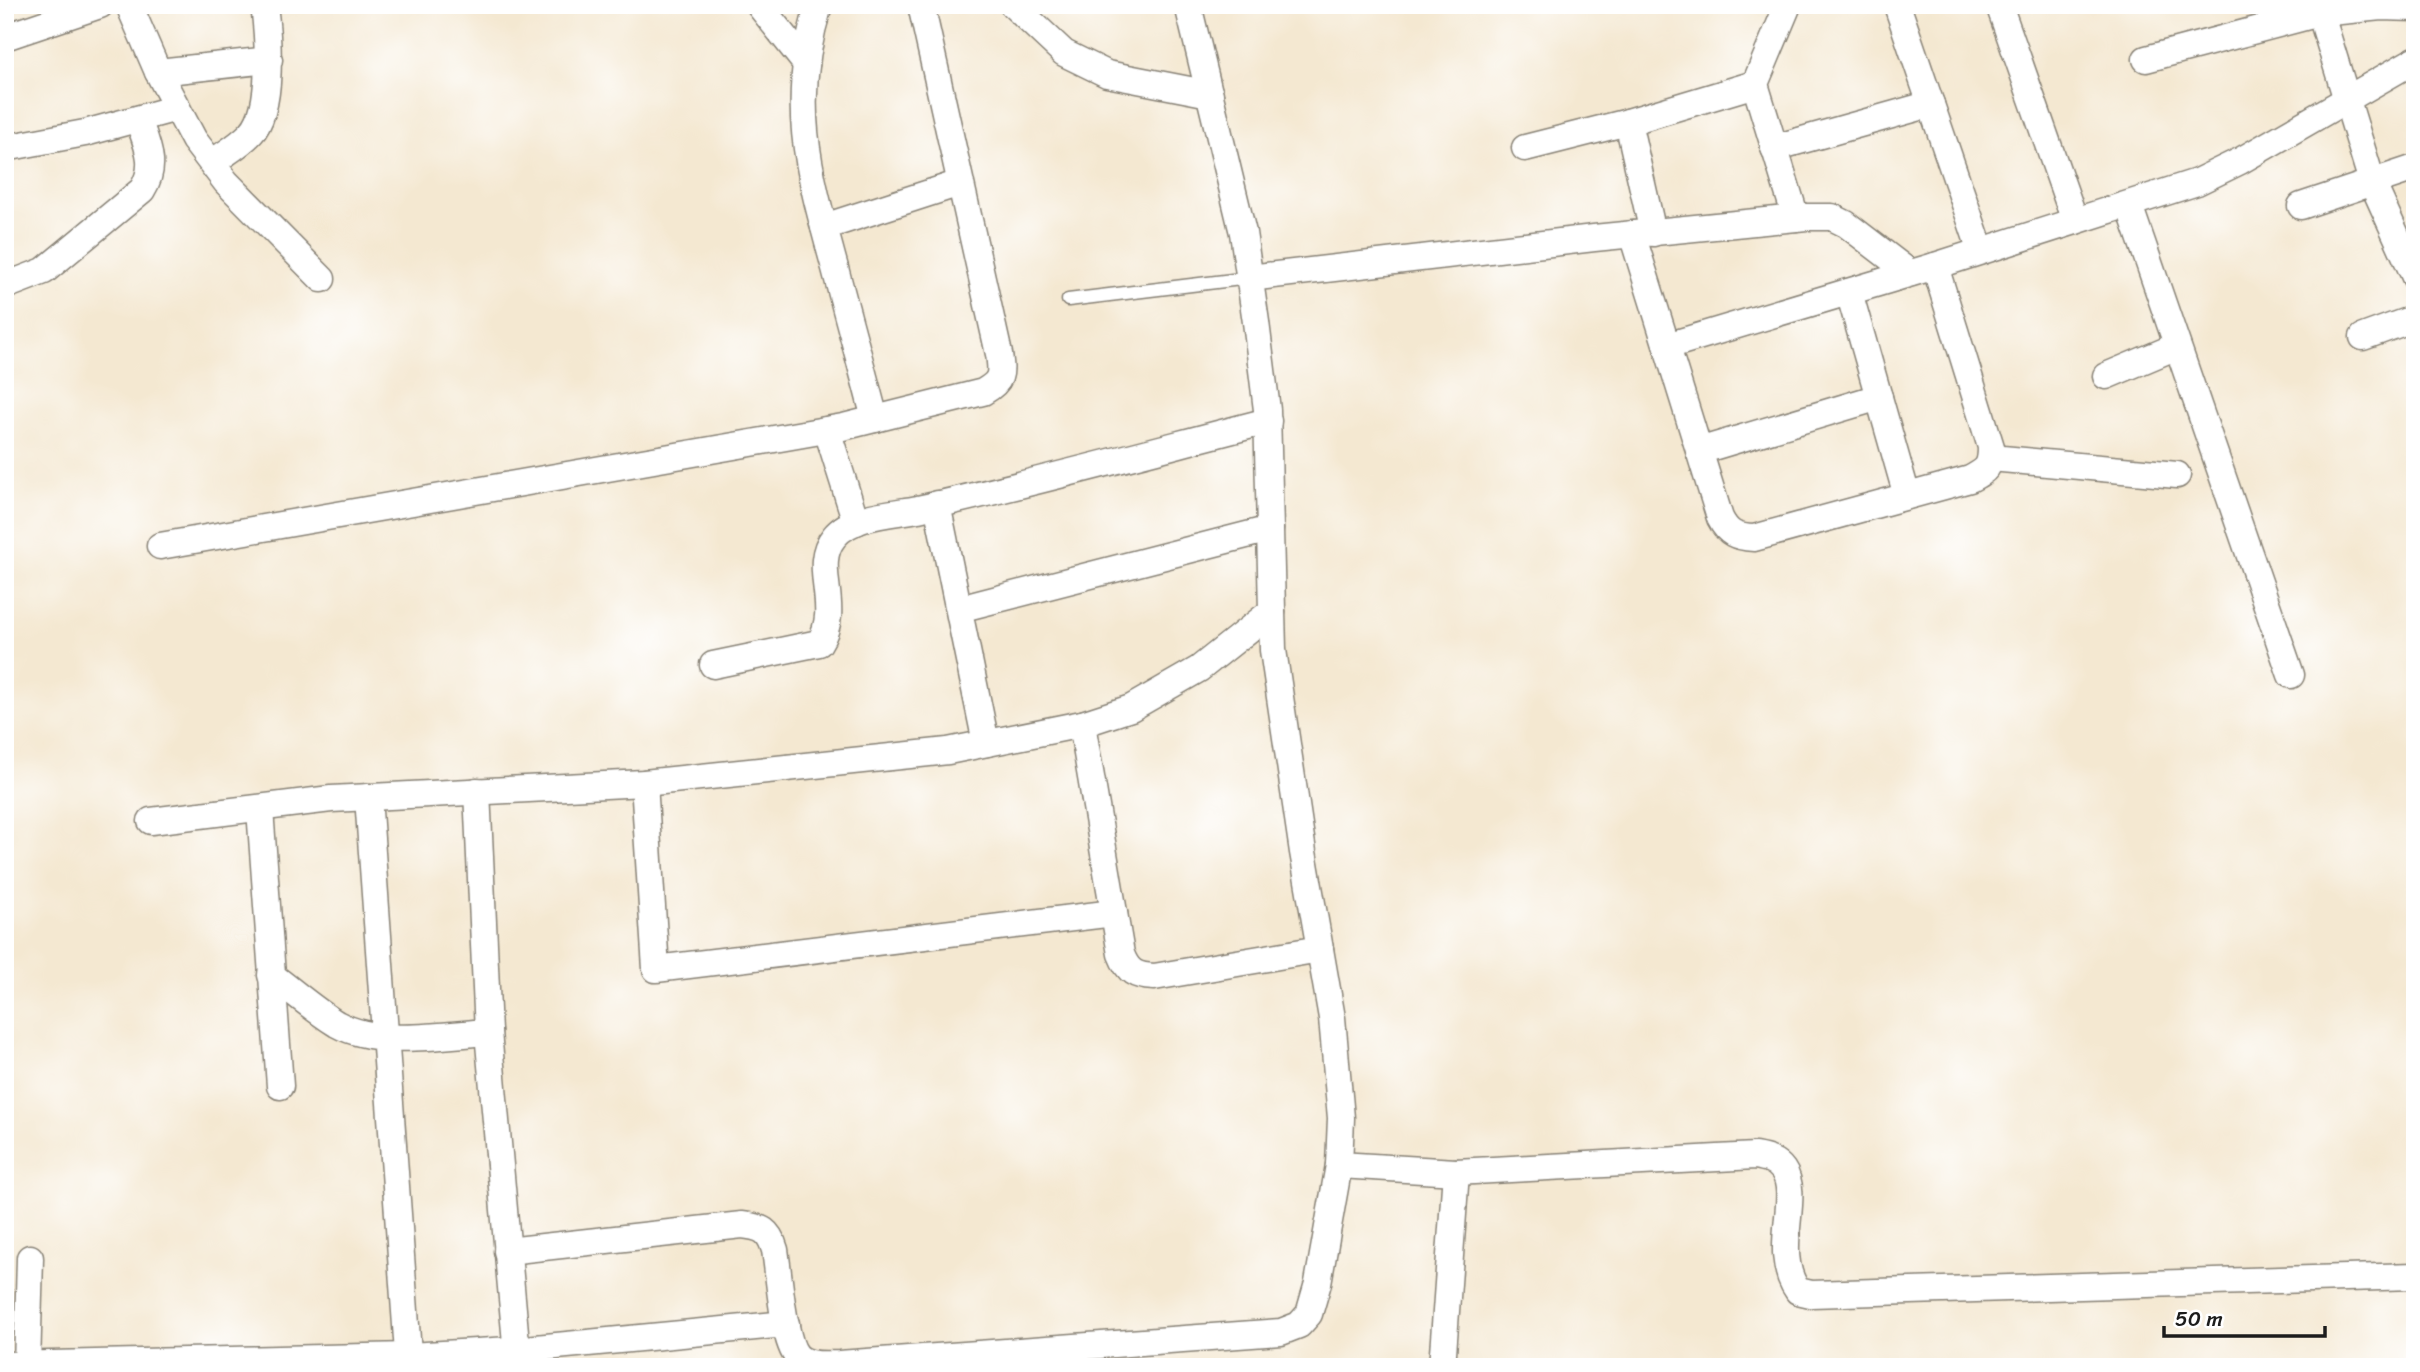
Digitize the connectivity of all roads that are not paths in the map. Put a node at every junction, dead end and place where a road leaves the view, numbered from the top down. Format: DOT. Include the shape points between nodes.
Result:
graph roads {
  1 [pos="100,5"];
  2 [pos="129,5"];
  3 [pos="264,5"];
  4 [pos="759,5"];
  5 [pos="819,5"];
  6 [pos="921,5"];
  7 [pos="1013,5"];
  8 [pos="1188,5"];
  9 [pos="1788,5"];
  10 [pos="1897,5"];
  11 [pos="1999,5"];
  12 [pos="2415,8"];
  13 [pos="2319,9"];
  14 [pos="5,37"];
  15 [pos="2146,59"];
  16 [pos="268,60"];
  17 [pos="2415,60"];
  18 [pos="806,64"];
  19 [pos="158,72"];
  20 [pos="1755,84"];
  21 [pos="1210,94"];
  22 [pos="2346,99"];
  23 [pos="1931,104"];
  24 [pos="177,108"];
  25 [pos="138,119"];
  26 [pos="1628,122"];
  27 [pos="5,148"];
  28 [pos="1525,148"];
  29 [pos="1774,148"];
  30 [pos="212,163"];
  31 [pos="2415,168"];
  32 [pos="2372,182"];
  33 [pos="960,183"];
  34 [pos="2129,205"];
  35 [pos="2301,206"];
  36 [pos="1796,218"];
  37 [pos="2075,221"];
  38 [pos="824,227"];
  39 [pos="1643,234"];
  40 [pos="1981,251"];
  41 [pos="1923,270"];
  42 [pos="2415,277"];
  43 [pos="1249,278"];
  44 [pos="322,279"];
  45 [pos="5,286"];
  46 [pos="1849,292"];
  47 [pos="1068,300"];
  48 [pos="2415,318"];
  49 [pos="2363,337"];
  50 [pos="1667,346"];
  51 [pos="2177,346"];
  52 [pos="2106,376"];
  53 [pos="1879,397"];
  54 [pos="875,419"];
  55 [pos="1268,421"];
  56 [pos="827,429"];
  57 [pos="1699,451"];
  58 [pos="1991,458"];
  59 [pos="2177,475"];
  60 [pos="1907,496"];
  61 [pos="937,505"];
  62 [pos="856,522"];
  63 [pos="1270,529"];
  64 [pos="160,546"];
  65 [pos="959,609"];
  66 [pos="1272,611"];
  67 [pos="713,665"];
  68 [pos="2291,676"];
  69 [pos="1082,724"];
  70 [pos="986,743"];
  71 [pos="644,783"];
  72 [pos="477,792"];
  73 [pos="368,797"];
  74 [pos="260,809"];
  75 [pos="151,821"];
  76 [pos="1114,913"];
  77 [pos="1320,949"];
  78 [pos="271,975"];
  79 [pos="488,1032"];
  80 [pos="385,1037"];
  81 [pos="280,1086"];
  82 [pos="1339,1165"];
  83 [pos="1456,1172"];
  84 [pos="507,1251"];
  85 [pos="30,1258"];
  86 [pos="2415,1276"];
  87 [pos="786,1324"];
  88 [pos="517,1358"];
  89 [pos="409,1361"];
  90 [pos="119,1365"];
  91 [pos="20,1366"];
  92 [pos="839,1366"];
  93 [pos="1442,1367"];
  1 -- 14 [label="street"];
  2 -- 19 [label="street"];
  3 -- 16 [label="street"];
  4 -- 18 [label="street"];
  5 -- 18 [label="street"];
  6 -- 33 [label="street"];
  7 -- 21 [label="street" via="1064,53 1107,74"];
  8 -- 21 [label="street"];
  9 -- 20 [label="street"];
  10 -- 23 [label="street"];
  11 -- 37 [label="street"];
  12 -- 13 [label="street"];
  13 -- 15 [label="street"];
  13 -- 22 [label="street"];
  16 -- 19 [label="street"];
  16 -- 30 [label="street" via="261,114 253,132"];
  17 -- 22 [label="street"];
  18 -- 38 [label="street" via="803,132"];
  19 -- 24 [label="street"];
  20 -- 26 [label="street"];
  20 -- 29 [label="street"];
  21 -- 43 [label="street"];
  22 -- 32 [label="street"];
  22 -- 34 [label="street" via="2240,161 2197,182"];
  23 -- 29 [label="street"];
  23 -- 40 [label="street"];
  24 -- 25 [label="street"];
  24 -- 30 [label="street"];
  25 -- 27 [label="street"];
  25 -- 45 [label="street" via="152,159 142,190 44,271"];
  26 -- 28 [label="street"];
  26 -- 39 [label="street"];
  29 -- 36 [label="street"];
  30 -- 44 [label="street"];
  31 -- 32 [label="street"];
  32 -- 35 [label="street"];
  32 -- 42 [label="street"];
  33 -- 38 [label="street"];
  33 -- 54 [label="street" via="1002,373 995,386 983,392"];
  34 -- 37 [label="street"];
  34 -- 51 [label="street"];
  36 -- 39 [label="street"];
  36 -- 41 [label="street" via="1832,217"];
  37 -- 40 [label="street"];
  38 -- 54 [label="street"];
  39 -- 43 [label="street"];
  39 -- 50 [label="street"];
  40 -- 41 [label="street"];
  41 -- 46 [label="street"];
  41 -- 58 [label="street" via="1991,447"];
  43 -- 47 [label="lane"];
  43 -- 55 [label="street"];
  46 -- 50 [label="street"];
  46 -- 53 [label="street"];
  48 -- 49 [label="street"];
  50 -- 57 [label="street"];
  51 -- 52 [label="street"];
  51 -- 68 [label="street"];
  53 -- 57 [label="street"];
  53 -- 60 [label="street"];
  54 -- 56 [label="street"];
  55 -- 61 [label="street"];
  55 -- 63 [label="street"];
  56 -- 62 [label="street"];
  56 -- 64 [label="street"];
  57 -- 60 [label="street" via="1720,518 1727,531 1738,537 1754,538"];
  58 -- 59 [label="street"];
  58 -- 60 [label="street" via="1985,470 1970,479"];
  61 -- 62 [label="street"];
  61 -- 65 [label="street"];
  62 -- 67 [label="street" via="835,535 827,548 830,619 819,643"];
  63 -- 65 [label="street"];
  63 -- 66 [label="street"];
  65 -- 70 [label="street"];
  66 -- 69 [label="street" via="1199,669 1158,694"];
  66 -- 77 [label="street" via="1273,650"];
  69 -- 70 [label="street"];
  69 -- 76 [label="street"];
  70 -- 71 [label="street" via="948,751"];
  71 -- 72 [label="street"];
  71 -- 76 [label="street" via="656,969"];
  72 -- 73 [label="street"];
  72 -- 79 [label="street"];
  73 -- 74 [label="street"];
  73 -- 80 [label="street"];
  74 -- 75 [label="street"];
  74 -- 78 [label="street"];
  76 -- 77 [label="street" via="1121,954 1126,967 1138,976"];
  77 -- 82 [label="street" via="1341,1118"];
  78 -- 80 [label="street" via="340,1025"];
  78 -- 81 [label="street"];
  79 -- 80 [label="street"];
  79 -- 84 [label="street"];
  80 -- 89 [label="street"];
  82 -- 83 [label="street"];
  82 -- 92 [label="street" via="1318,1283 1309,1314 1299,1325 1281,1332"];
  83 -- 86 [label="street" via="1755,1156 1772,1160 1789,1182 1785,1260 1790,1280 1798,1291 1811,1294"];
  83 -- 93 [label="street"];
  84 -- 87 [label="street" via="742,1225 758,1227 771,1237 775,1250"];
  84 -- 88 [label="street"];
  85 -- 91 [label="street"];
  87 -- 88 [label="street"];
  87 -- 92 [label="street" via="797,1357 809,1364"];
  88 -- 89 [label="street"];
  89 -- 90 [label="street"];
  90 -- 91 [label="street"];
}
